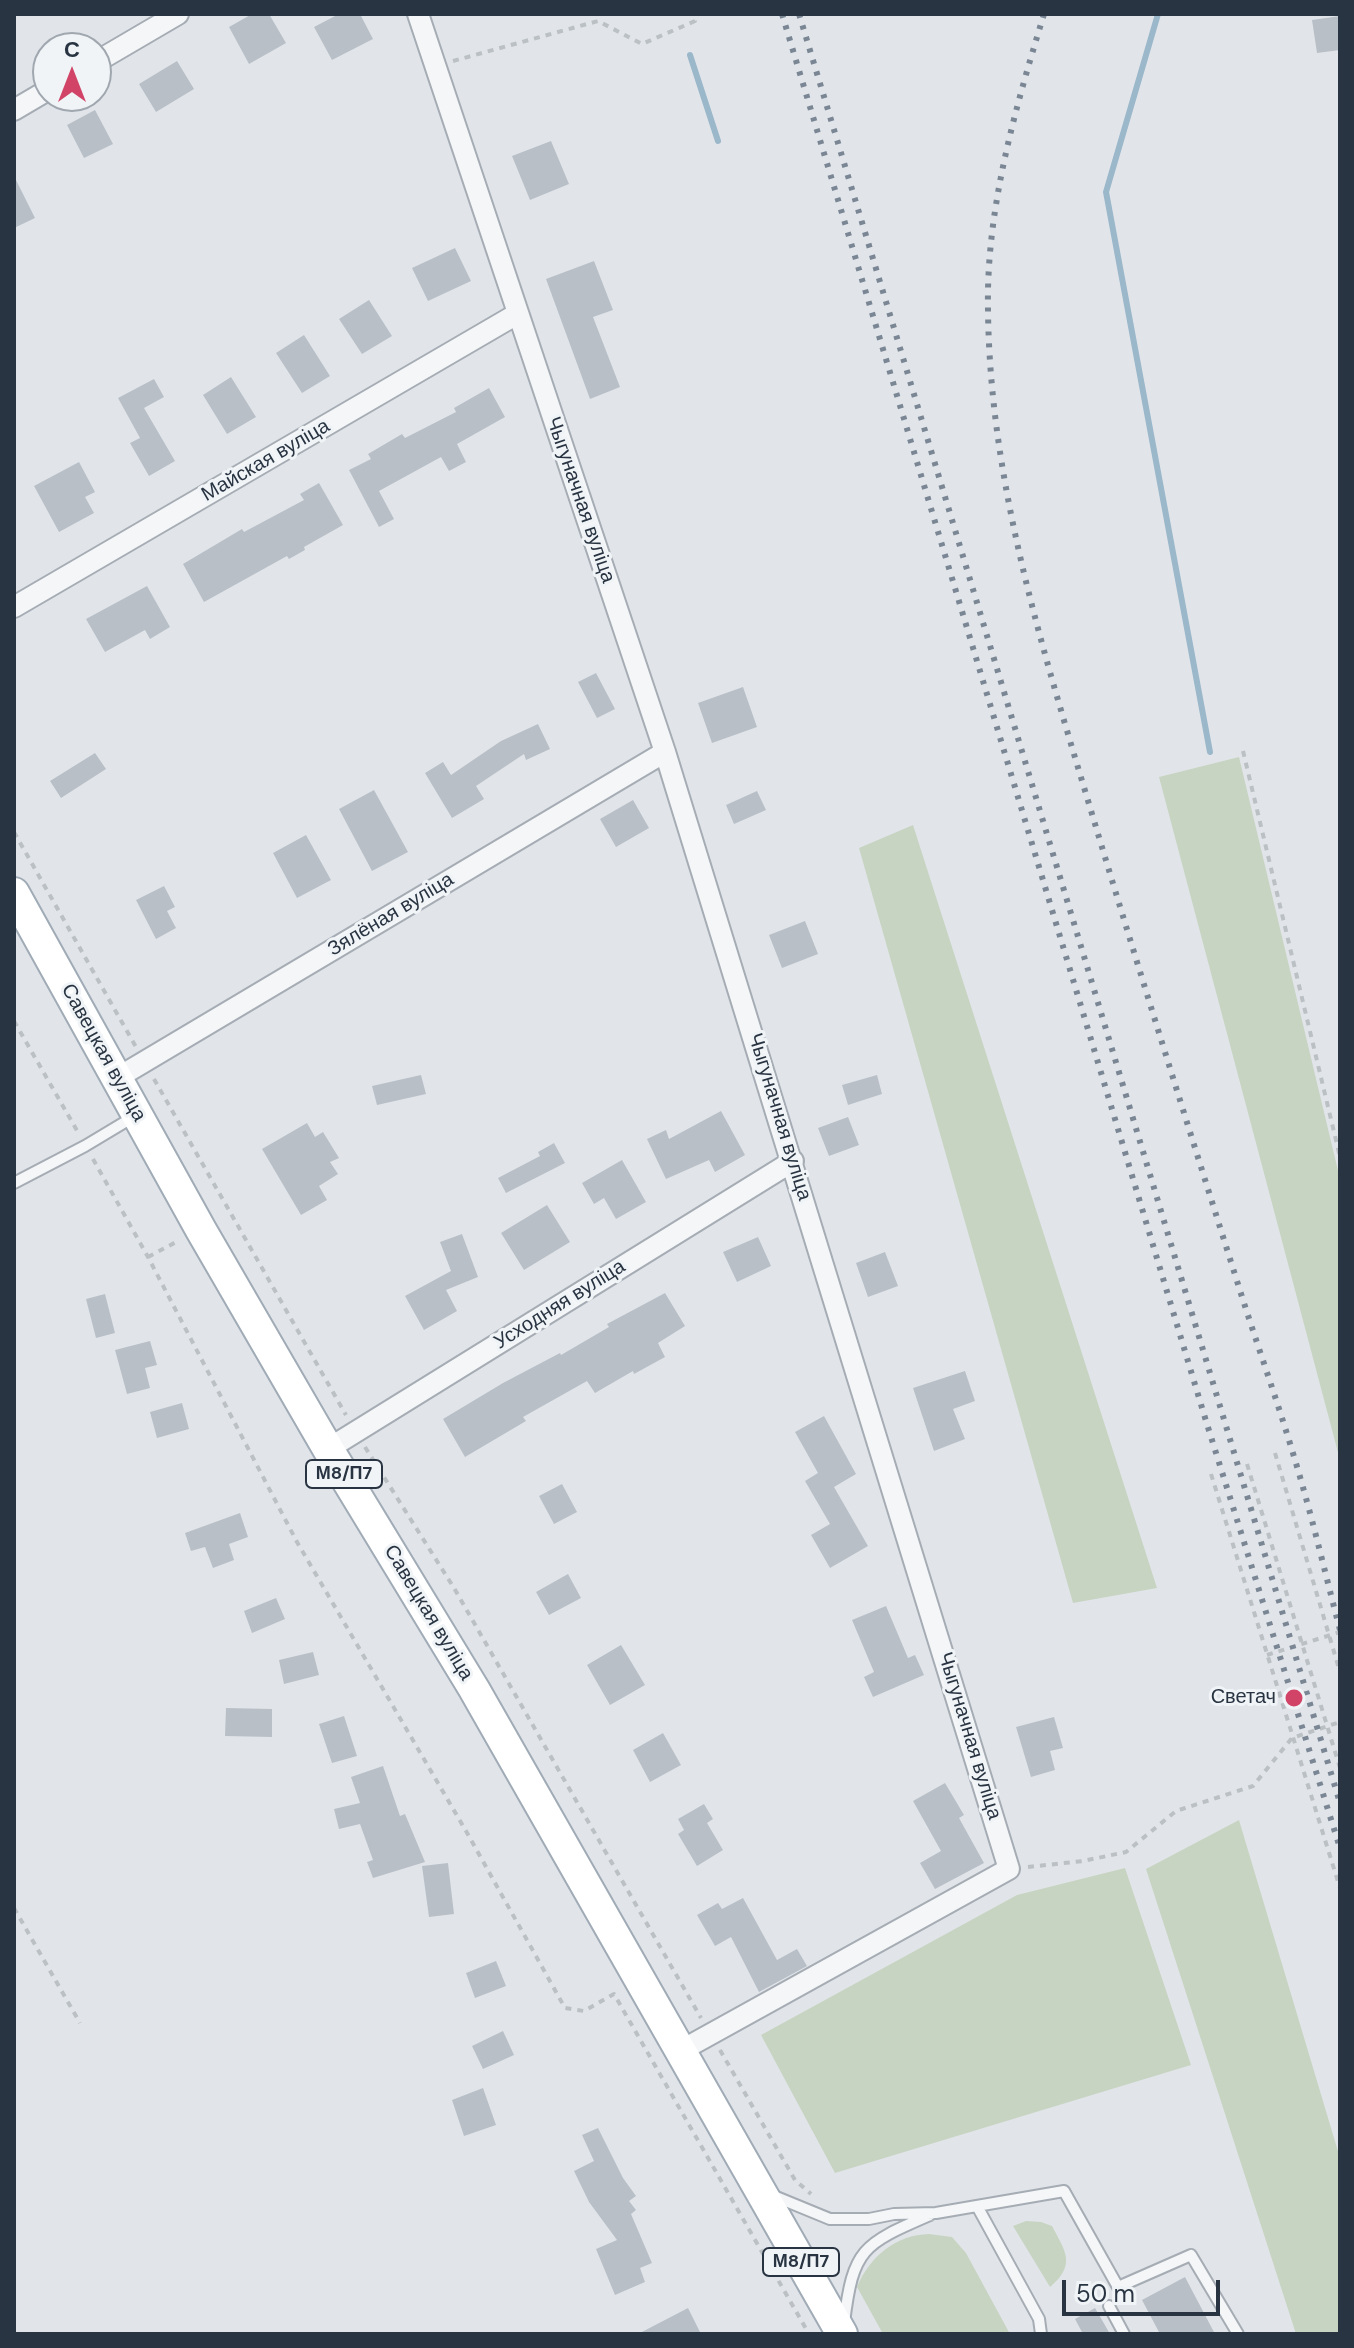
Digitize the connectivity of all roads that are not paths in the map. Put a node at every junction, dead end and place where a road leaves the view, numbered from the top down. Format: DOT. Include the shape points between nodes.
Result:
graph roads {
  1 [pos="178,14"];
  2 [pos="418,14"];
  3 [pos="112,53"];
  4 [pos="32,99"];
  5 [pos="14,110"];
  6 [pos="517,314"];
  7 [pos="14,607"];
  8 [pos="665,752"];
  9 [pos="14,893"];
  10 [pos="117,1078"];
  11 [pos="137,1115"];
  12 [pos="793,1161"];
  13 [pos="14,1183"];
  14 [pos="328,1449"];
  15 [pos="682,2050"];
  16 [pos="761,2190"];
  17 [pos="977,2206"];
  18 [pos="936,2213"];
  19 [pos="1109,2306"];
  20 [pos="842,2334"];
  21 [pos="1041,2334"];
  22 [pos="1124,2334"];
  23 [pos="1238,2334"];
  1 -- 3 [label="street"];
  2 -- 6 [label="street, Чыгуначная вуліца"];
  4 -- 5 [label="street"];
  6 -- 7 [label="street, Майская вуліца"];
  6 -- 8 [label="street, Чыгуначная вуліца"];
  8 -- 10 [label="street, Зялёная вуліца"];
  8 -- 12 [label="street, Чыгуначная вуліца"];
  9 -- 10 [label="main road, Савецкая вуліца / М8/П7"];
  10 -- 11 [label="main road, Савецкая вуліца / М8/П7"];
  11 -- 13 [label="lane"];
  11 -- 14 [label="main road, Савецкая вуліца / М8/П7"];
  12 -- 14 [label="street, Усходняя вуліца"];
  12 -- 15 [label="street, Чыгуначная вуліца" via="1009,1869"];
  14 -- 15 [label="main road, Савецкая вуліца / М8/П7"];
  15 -- 16 [label="main road, Савецкая вуліца / М8/П7"];
  16 -- 18 [label="lane" via="830,2219"];
  16 -- 20 [label="main road, Савецкая вуліца / М8/П7"];
  17 -- 18 [label="lane"];
  17 -- 21 [label="lane" via="1039,2319"];
  17 -- 23 [label="lane" via="1064,2191 1118,2287 1191,2255"];
  18 -- 20 [label="lane" via="882,2236 866,2250 848,2289"];
  19 -- 22 [label="lane"];
}
